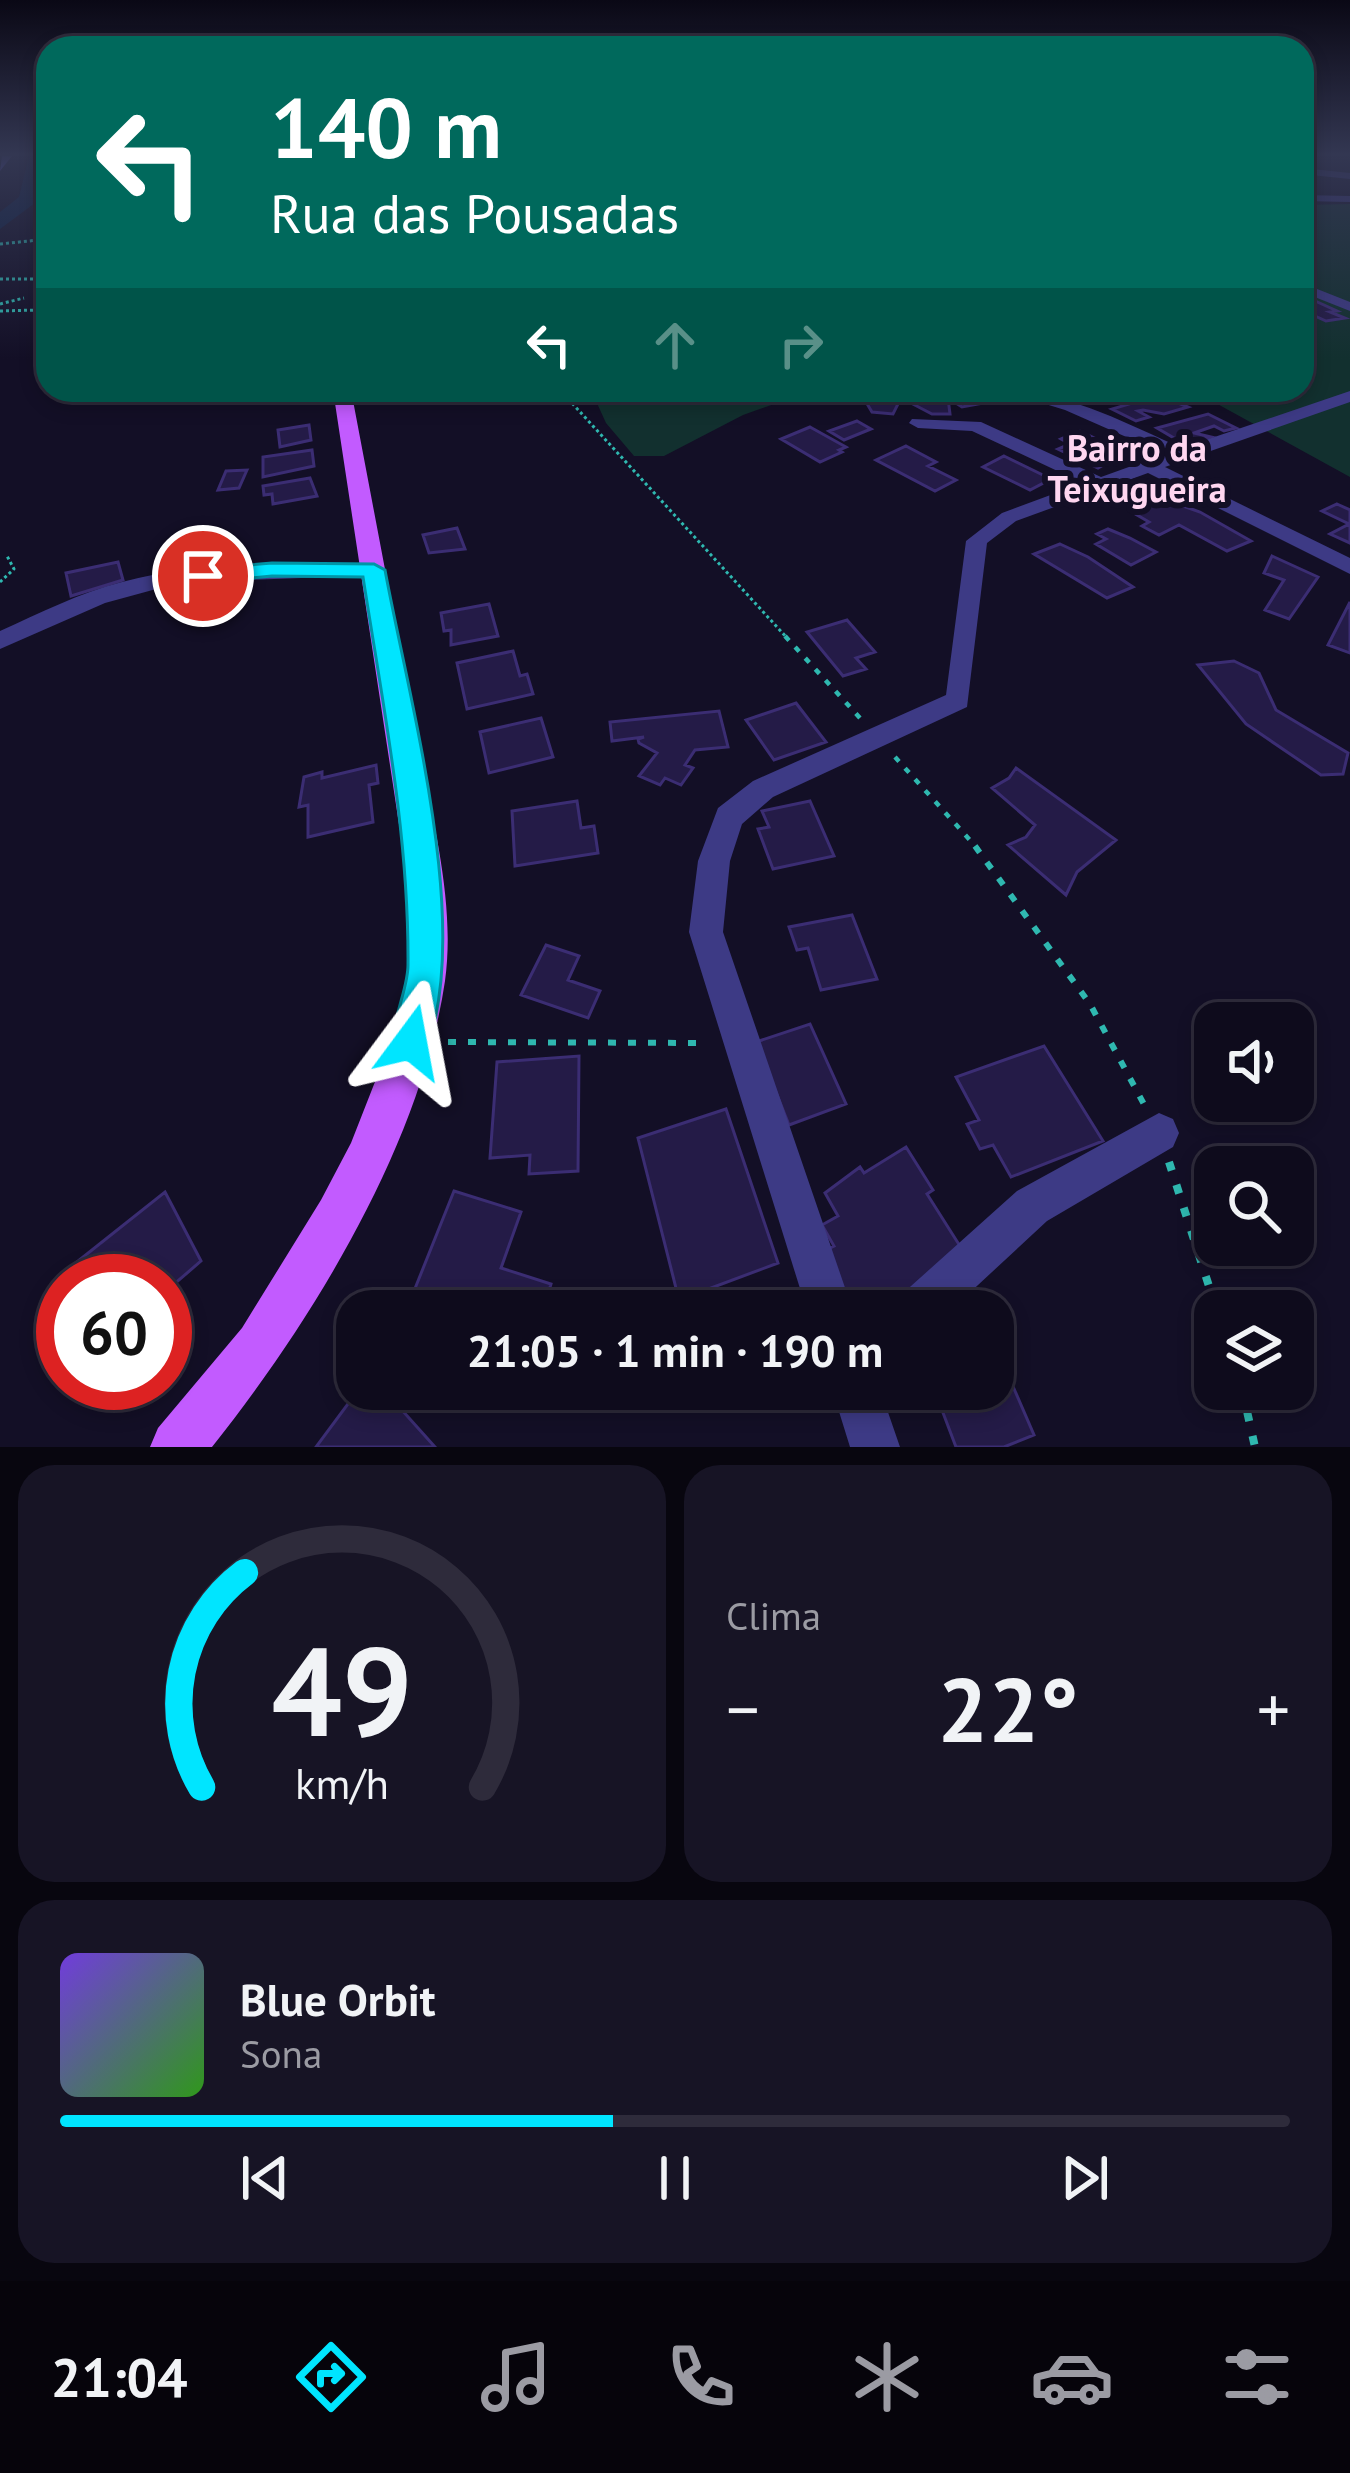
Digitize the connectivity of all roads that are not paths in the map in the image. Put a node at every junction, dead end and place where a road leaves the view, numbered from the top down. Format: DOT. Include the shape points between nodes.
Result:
graph roads {
  1 [pos="1314,292"];
  2 [pos="1350,308"];
  3 [pos="1350,396"];
  4 [pos="344,402"];
  5 [pos="1055,402"];
  6 [pos="918,423"];
  7 [pos="1183,455"];
  8 [pos="1152,468"];
  9 [pos="1103,485"];
  10 [pos="1350,567"];
  11 [pos="374,570"];
  12 [pos="0,641"];
  13 [pos="1159,1133"];
  14 [pos="823,1290"];
  15 [pos="940,1290"];
  16 [pos="863,1410"];
  17 [pos="178,1447"];
  18 [pos="875,1447"];
  1 -- 2 [label="street"];
  3 -- 7 [label="street"];
  4 -- 11 [label="main road"];
  5 -- 7 [label="street"];
  6 -- 9 [label="street" via="975,426"];
  7 -- 8 [label="street"];
  8 -- 9 [label="street"];
  8 -- 10 [label="street"];
  9 -- 14 [label="street" via="1009,517 977,542 958,700 763,789 729,817 714,861 706,932"];
  11 -- 12 [label="street" via="169,579 125,588"];
  11 -- 17 [label="main road" via="425,878 426,977 368,1156 304,1278"];
  13 -- 15 [label="street" via="1032,1207"];
  16 -- 18 [label="street"];
}
